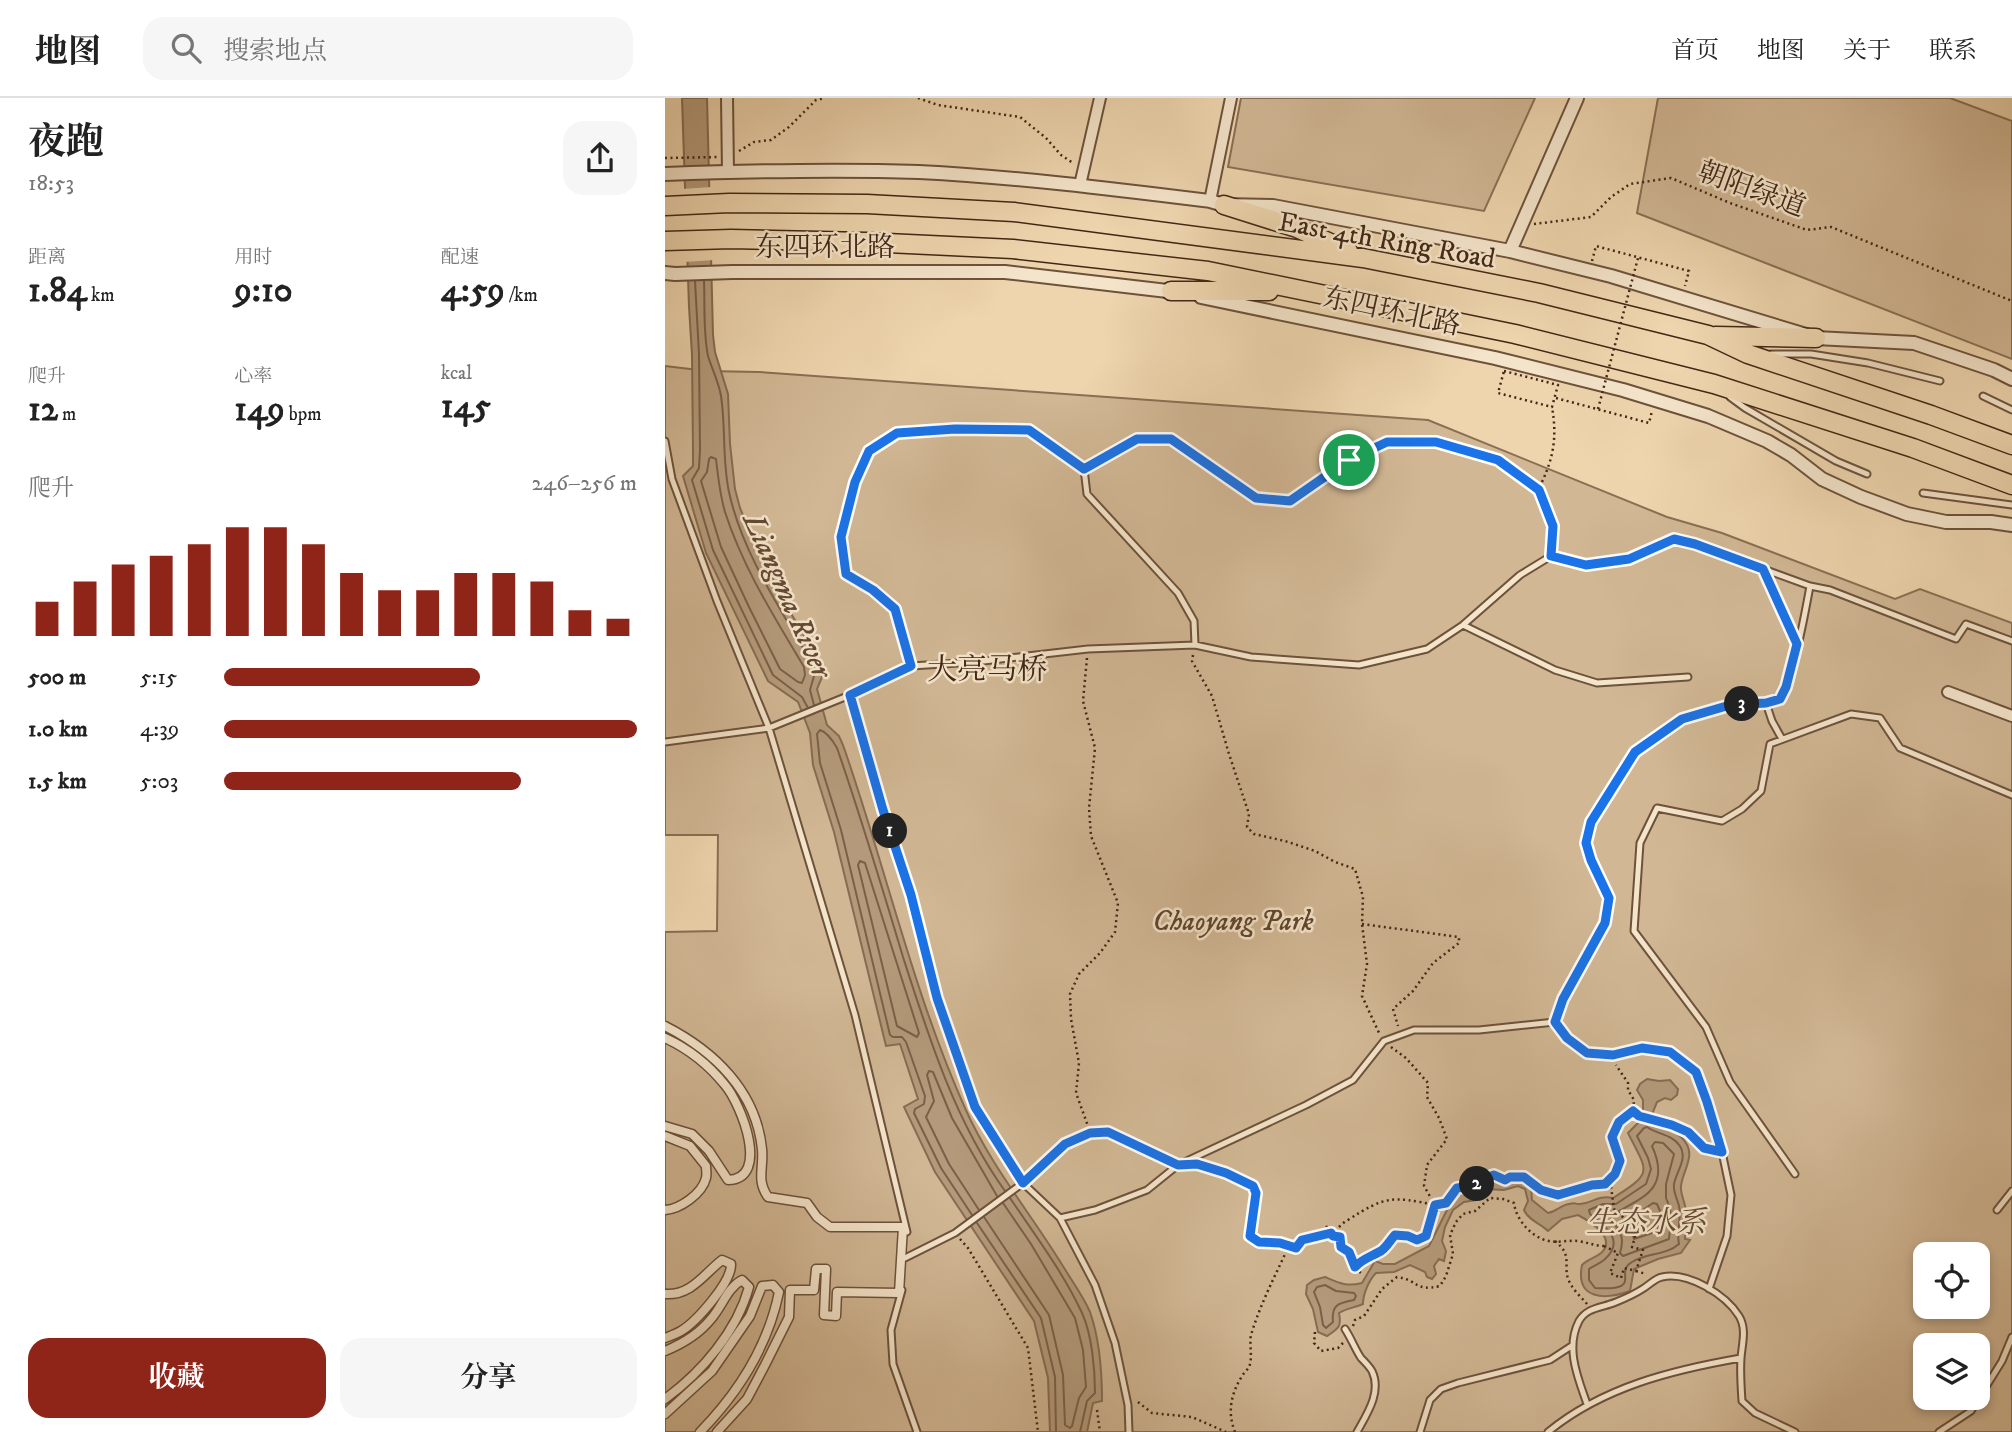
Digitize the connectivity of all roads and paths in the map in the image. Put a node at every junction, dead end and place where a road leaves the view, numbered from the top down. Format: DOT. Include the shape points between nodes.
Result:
graph roads {
  1 [pos="727,98"];
  2 [pos="825,98"];
  3 [pos="918,98"];
  4 [pos="1100,98"];
  5 [pos="1231,98"];
  6 [pos="1577,98"];
  7 [pos="666,158"];
  8 [pos="724,158"];
  9 [pos="1083,170"];
  10 [pos="725,172"];
  11 [pos="668,174"];
  12 [pos="1080,185"];
  13 [pos="729,203"];
  14 [pos="1217,203"];
  15 [pos="665,206"];
  16 [pos="1521,225"];
  17 [pos="665,242"];
  18 [pos="1596,246"];
  19 [pos="1510,251"];
  20 [pos="1363,258"];
  21 [pos="1638,258"];
  22 [pos="1689,271"];
  23 [pos="670,273"];
  24 [pos="1171,291"];
  25 [pos="1310,291"];
  26 [pos="2012,301"];
  27 [pos="1708,335"];
  28 [pos="1816,338"];
  29 [pos="1748,354"];
  30 [pos="2012,379"];
  31 [pos="1940,380"];
  32 [pos="1714,384"];
  33 [pos="1983,396"];
  34 [pos="1556,398"];
  35 [pos="1552,407"];
  36 [pos="1598,409"];
  37 [pos="2012,410"];
  38 [pos="1649,423"];
  39 [pos="665,441"];
  40 [pos="2012,445"];
  41 [pos="1084,469"];
  42 [pos="1867,474"];
  43 [pos="2012,485"];
  44 [pos="1539,490"];
  45 [pos="1923,493"];
  46 [pos="2012,505"];
  47 [pos="2012,525"];
  48 [pos="1551,556"];
  49 [pos="1763,569"];
  50 [pos="1810,586"];
  51 [pos="1463,625"];
  52 [pos="2012,641"];
  53 [pos="1797,644"];
  54 [pos="1195,645"];
  55 [pos="1088,649"];
  56 [pos="911,666"];
  57 [pos="1688,677"];
  58 [pos="1948,692"];
  59 [pos="850,695"];
  60 [pos="1766,703"];
  61 [pos="2012,716"];
  62 [pos="769,728"];
  63 [pos="1782,739"];
  64 [pos="665,742"];
  65 [pos="2012,795"];
  66 [pos="1355,869"];
  67 [pos="1362,924"];
  68 [pos="1555,1022"];
  69 [pos="665,1026"];
  70 [pos="1401,1035"];
  71 [pos="665,1038"];
  72 [pos="1613,1055"];
  73 [pos="1633,1111"];
  74 [pos="665,1126"];
  75 [pos="1090,1133"];
  76 [pos="665,1136"];
  77 [pos="1722,1152"];
  78 [pos="1178,1165"];
  79 [pos="1794,1174"];
  80 [pos="1610,1179"];
  81 [pos="1023,1183"];
  82 [pos="2012,1191"];
  83 [pos="1435,1205"];
  84 [pos="665,1210"];
  85 [pos="1997,1210"];
  86 [pos="1059,1219"];
  87 [pos="1327,1226"];
  88 [pos="954,1233"];
  89 [pos="1331,1233"];
  90 [pos="1555,1241"];
  91 [pos="1296,1248"];
  92 [pos="905,1258"];
  93 [pos="1355,1267"];
  94 [pos="1361,1273"];
  95 [pos="1709,1289"];
  96 [pos="665,1294"];
  97 [pos="1591,1309"];
  98 [pos="1345,1329"];
  99 [pos="1315,1332"];
  100 [pos="1350,1337"];
  101 [pos="2012,1337"];
  102 [pos="665,1338"];
  103 [pos="1573,1345"];
  104 [pos="665,1351"];
  105 [pos="1741,1358"];
  106 [pos="665,1399"];
  107 [pos="1587,1404"];
  108 [pos="1128,1405"];
  109 [pos="1097,1410"];
  110 [pos="665,1414"];
  111 [pos="700,1432"];
  112 [pos="717,1432"];
  113 [pos="917,1432"];
  114 [pos="1038,1432"];
  115 [pos="1100,1432"];
  116 [pos="1129,1432"];
  117 [pos="1226,1432"];
  118 [pos="1235,1432"];
  119 [pos="1357,1432"];
  120 [pos="1420,1432"];
  121 [pos="1548,1432"];
  122 [pos="1795,1432"];
  123 [pos="1939,1432"];
  1 -- 8 [label="street"];
  2 -- 8 [label="path" via="816,100 771,141 754,142"];
  3 -- 9 [label="path" via="938,106 1020,117"];
  4 -- 9 [label="street"];
  5 -- 14 [label="street"];
  6 -- 16 [label="street"];
  7 -- 8 [label="path"];
  8 -- 10 [label="street"];
  9 -- 12 [label="street"];
  10 -- 11 [label="street"];
  10 -- 12 [label="street" via="920,172"];
  12 -- 14 [label="street"];
  13 -- 15 [label="highway, 东四环北路"];
  13 -- 20 [label="highway, East 4th Ring Road" via="1014,212"];
  14 -- 19 [label="street" via="1273,206"];
  14 -- 20 [label="highway" via="1297,228"];
  16 -- 19 [label="street"];
  16 -- 26 [label="path, 朝阳绿道" via="1591,217 1630,184 1671,178 1807,230 1831,227"];
  17 -- 25 [label="highway, 东四环北路" via="731,239 1013,249 1208,271"];
  18 -- 21 [label="path"];
  19 -- 28 [label="street" via="1611,276"];
  20 -- 27 [label="highway, East 4th Ring Road" via="1539,293"];
  21 -- 22 [label="path"];
  21 -- 36 [label="path, bridge"];
  23 -- 24 [label="street, 东四环北路" via="1005,272"];
  24 -- 25 [label="highway"];
  24 -- 47 [label="street, 东四环北路" via="1495,358 1623,390 1708,415 1791,454 1822,479 1907,514 1946,522"];
  25 -- 32 [label="highway" via="1515,334"];
  27 -- 28 [label="highway"];
  27 -- 29 [label="highway, East 4th Ring Road"];
  28 -- 30 [label="street" via="1914,343"];
  29 -- 31 [label="lane" via="1811,354"];
  29 -- 40 [label="highway, East 4th Ring Road"];
  32 -- 42 [label="lane" via="1756,415"];
  32 -- 43 [label="highway"];
  33 -- 37 [label="lane"];
  34 -- 35 [label="path"];
  34 -- 35 [label="path" via="1558,385 1504,371 1498,393"];
  34 -- 36 [label="path"];
  35 -- 44 [label="path" via="1555,440"];
  36 -- 38 [label="path"];
  39 -- 62 [label="lane" via="673,479 717,601"];
  41 -- 44 [label="lane" via="1137,439 1171,439 1256,498 1290,501 1349,460 1387,442 1436,442 1498,460"];
  41 -- 54 [label="lane" via="1087,494 1178,593 1194,621"];
  41 -- 56 [label="lane" via="1029,430 897,433 869,451 855,482 841,537 846,574 895,609"];
  44 -- 48 [label="lane" via="1553,526"];
  45 -- 46 [label="lane"];
  48 -- 49 [label="lane" via="1586,565 1629,559 1674,539"];
  48 -- 51 [label="lane" via="1520,575"];
  49 -- 50 [label="lane"];
  49 -- 53 [label="lane"];
  50 -- 52 [label="lane" via="1956,639 1966,624"];
  50 -- 53 [label="lane"];
  51 -- 54 [label="lane" via="1427,649 1359,665 1251,657"];
  51 -- 57 [label="lane" via="1555,670 1597,683"];
  53 -- 60 [label="lane" via="1780,699"];
  54 -- 55 [label="lane"];
  54 -- 66 [label="path" via="1192,661 1212,696 1249,814 1247,827 1254,835 1315,851"];
  55 -- 56 [label="lane"];
  55 -- 75 [label="path" via="1083,701 1095,748 1091,836 1118,903 1115,932 1079,974 1070,994 1079,1063 1076,1093"];
  56 -- 59 [label="lane"];
  58 -- 61 [label="street"];
  59 -- 62 [label="lane"];
  59 -- 81 [label="lane" via="937,998 975,1107"];
  60 -- 63 [label="lane"];
  60 -- 68 [label="lane" via="1730,705 1682,719 1635,752 1591,822 1586,843 1609,898 1605,923"];
  62 -- 64 [label="lane"];
  62 -- 92 [label="lane" via="855,1016 907,1229"];
  63 -- 65 [label="lane" via="1851,714 1880,718 1900,748"];
  63 -- 79 [label="lane" via="1770,744 1761,791 1722,821 1657,808 1640,843 1634,931 1706,1027 1730,1082"];
  67 -- 70 [label="path" via="1459,937 1459,943 1433,963 1393,1009"];
  68 -- 70 [label="lane" via="1479,1030 1414,1030"];
  68 -- 72 [label="lane" via="1587,1053"];
  69 -- 112 [label="street" via="690,1039 735,1080 756,1118 762,1188 768,1196 807,1203 830,1227 903,1227 899,1293 837,1292 836,1315 824,1315 826,1269 816,1269 814,1290 790,1290 789,1317 765,1365 747,1399"];
  70 -- 78 [label="lane" via="1384,1041 1353,1080"];
  71 -- 74 [label="street" via="686,1048 728,1088 750,1141 751,1161 738,1180 728,1180 692,1134"];
  72 -- 73 [label="path" via="1628,1083"];
  72 -- 77 [label="lane" via="1642,1048 1670,1052 1696,1072"];
  73 -- 77 [label="path" via="1688,1132 1704,1148"];
  73 -- 80 [label="path" via="1619,1122 1612,1137 1620,1161"];
  75 -- 78 [label="lane" via="1108,1132"];
  75 -- 81 [label="lane" via="1065,1144"];
  76 -- 84 [label="street" via="690,1146 706,1166 706,1180 685,1204"];
  77 -- 95 [label="lane" via="1731,1195 1727,1236"];
  78 -- 86 [label="lane" via="1147,1190"];
  78 -- 91 [label="path" via="1197,1164 1253,1186 1250,1236 1259,1242"];
  80 -- 83 [label="path" via="1558,1195 1541,1190 1524,1177 1505,1180 1494,1175 1475,1186 1457,1188 1446,1203"];
  80 -- 90 [label="path, bridge" via="1614,1209 1625,1219 1618,1225 1635,1237 1632,1247 1643,1250 1636,1271 1624,1268 1621,1278 1610,1273 1618,1253 1604,1246"];
  81 -- 86 [label="lane"];
  81 -- 88 [label="lane"];
  82 -- 85 [label="lane"];
  83 -- 89 [label="path" via="1407,1199 1377,1202"];
  83 -- 93 [label="path" via="1426,1236 1417,1240 1395,1235 1381,1252"];
  86 -- 108 [label="lane" via="1095,1285 1115,1343"];
  87 -- 89 [label="path"];
  88 -- 92 [label="lane"];
  88 -- 114 [label="path" via="968,1248 1028,1348"];
  89 -- 91 [label="path" via="1302,1240"];
  89 -- 93 [label="path" via="1340,1237 1341,1247 1349,1252"];
  90 -- 97 [label="path" via="1567,1260 1568,1279"];
  90 -- 100 [label="path" via="1535,1236 1515,1213 1514,1203 1490,1198 1456,1222 1450,1235 1453,1254 1440,1286 1417,1287 1398,1277 1382,1289 1364,1316 1355,1320"];
  91 -- 118 [label="path" via="1287,1250 1256,1318 1249,1365 1230,1405"];
  92 -- 113 [label="lane" via="902,1293 891,1330 893,1364"];
  93 -- 94 [label="path"];
  95 -- 97 [label="lane" via="1678,1276 1661,1277 1629,1297"];
  95 -- 105 [label="lane" via="1724,1297 1741,1317 1745,1333"];
  96 -- 102 [label="street" via="693,1287 722,1260 730,1264 731,1270 696,1319"];
  97 -- 103 [label="lane" via="1579,1321"];
  98 -- 100 [label="lane"];
  99 -- 100 [label="path" via="1314,1343 1321,1351 1338,1348"];
  100 -- 119 [label="lane" via="1375,1383 1374,1396"];
  101 -- 123 [label="lane" via="1971,1410"];
  103 -- 107 [label="lane"];
  103 -- 120 [label="lane" via="1550,1360 1441,1389 1430,1400"];
  104 -- 106 [label="street" via="696,1335 735,1283 742,1280 749,1287 730,1330 708,1359"];
  105 -- 107 [label="lane" via="1647,1379"];
  105 -- 122 [label="lane" via="1742,1401 1755,1413"];
  107 -- 121 [label="lane"];
  108 -- 116 [label="lane"];
  108 -- 117 [label="path" via="1139,1401 1152,1413 1192,1417"];
  109 -- 115 [label="path"];
  110 -- 111 [label="street" via="712,1371 750,1316 762,1286 773,1285 779,1292 774,1315 755,1357 736,1391"];
}
